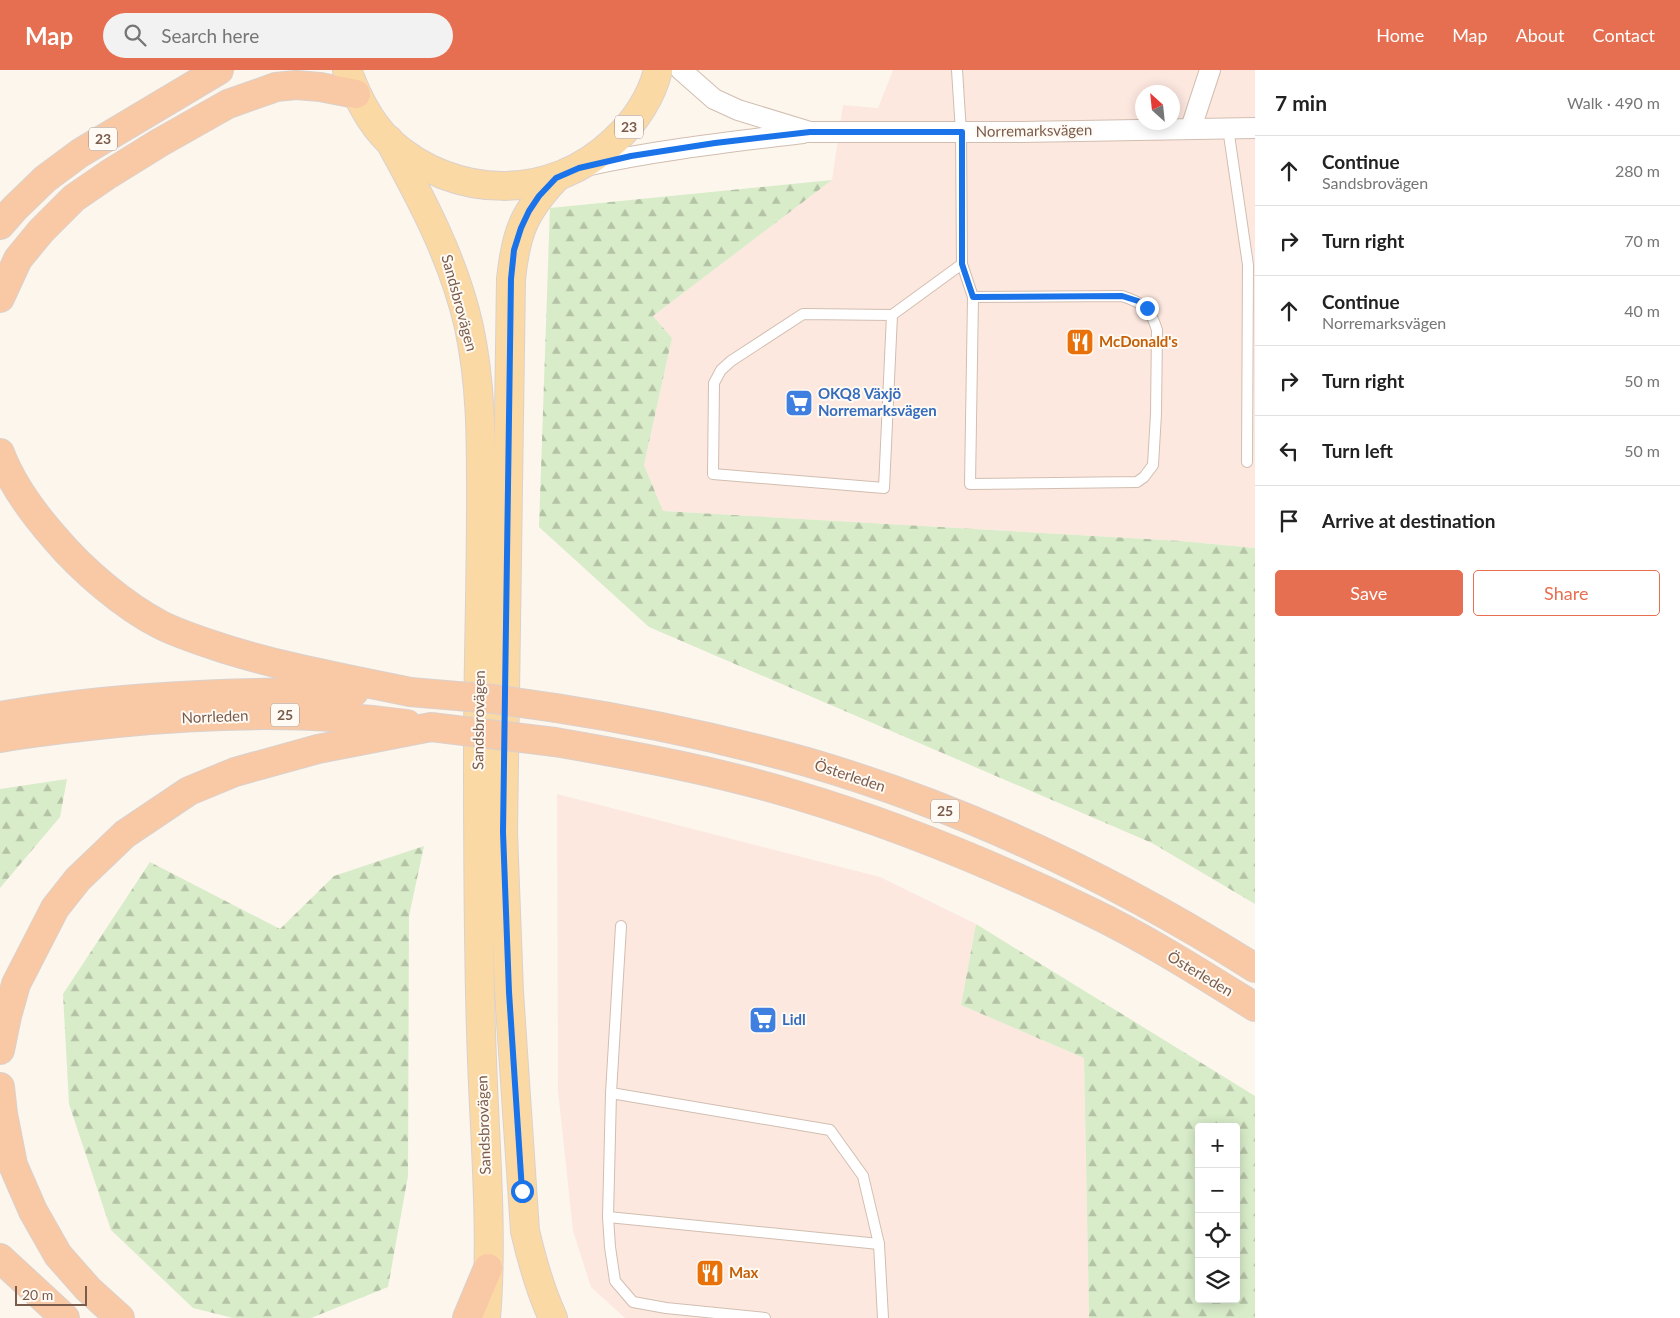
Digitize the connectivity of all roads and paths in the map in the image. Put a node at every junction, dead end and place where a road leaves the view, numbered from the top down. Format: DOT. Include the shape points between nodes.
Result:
graph roads {
  1 [pos="219,70"];
  2 [pos="658,70"];
  3 [pos="680,70"];
  4 [pos="957,70"];
  5 [pos="1210,70"];
  6 [pos="352,82"];
  7 [pos="1191,128"];
  8 [pos="1228,128"];
  9 [pos="1255,128"];
  10 [pos="810,132"];
  11 [pos="962,132"];
  12 [pos="389,140"];
  13 [pos="568,173"];
  14 [pos="0,225"];
  15 [pos="962,264"];
  16 [pos="973,297"];
  17 [pos="0,298"];
  18 [pos="892,315"];
  19 [pos="0,453"];
  20 [pos="1247,462"];
  21 [pos="410,692"];
  22 [pos="0,716"];
  23 [pos="431,727"];
  24 [pos="0,738"];
  25 [pos="621,926"];
  26 [pos="1255,968"];
  27 [pos="1255,1007"];
  28 [pos="0,1050"];
  29 [pos="0,1087"];
  30 [pos="611,1093"];
  31 [pos="608,1218"];
  32 [pos="879,1244"];
  33 [pos="0,1258"];
  34 [pos="488,1268"];
  35 [pos="66,1318"];
  36 [pos="120,1318"];
  37 [pos="467,1318"];
  38 [pos="486,1318"];
  39 [pos="553,1318"];
  40 [pos="765,1318"];
  41 [pos="883,1318"];
  1 -- 14 [label="highway, 23" via="80,153 45,179"];
  2 -- 13 [label="main road, 23" via="644,104 627,130 605,151"];
  3 -- 10 [label="street, Norremarksvägen" via="714,99 738,110"];
  4 -- 11 [label="lane"];
  5 -- 7 [label="street"];
  6 -- 12 [label="main road, 23" via="370,119"];
  6 -- 17 [label="highway" via="320,87 276,87 228,104 158,143 74,198 18,259"];
  7 -- 8 [label="street, Norremarksvägen"];
  7 -- 11 [label="street, Norremarksvägen"];
  8 -- 9 [label="street, Norremarksvägen"];
  8 -- 20 [label="lane" via="1248,265"];
  10 -- 11 [label="street, Norremarksvägen"];
  10 -- 13 [label="street" via="631,156"];
  11 -- 15 [label="lane"];
  12 -- 13 [label="main road, 23" via="417,162 450,178 485,186 521,186"];
  12 -- 34 [label="main road, Sandsbrovägen" via="443,244 457,284 469,327 481,414 480,1016"];
  13 -- 39 [label="main road, Sandsbrovägen / 23" via="539,196 521,228 514,250 511,279 503,832 509,992 525,1231 537,1279"];
  15 -- 16 [label="lane"];
  15 -- 18 [label="lane"];
  16 -- 16 [label="lane" via="970,484 1137,482 1144,477 1153,464 1156,414 1157,330 1147,308 1122,296"];
  18 -- 18 [label="lane" via="803,314 731,361 714,383 713,474 884,488"];
  19 -- 21 [label="highway" via="18,490 63,548 97,581 161,625 266,662"];
  21 -- 22 [label="highway, Norrleden / 25" via="308,692 135,699"];
  21 -- 26 [label="highway, Österleden / 25, bridge" via="493,699 611,716 807,762 889,789 1033,847 1110,884"];
  23 -- 24 [label="highway, Norrleden / 25" via="359,718 218,715 36,731"];
  23 -- 27 [label="highway, Österleden / 25, bridge" via="555,742 642,757 795,795 883,824 1092,912"];
  23 -- 28 [label="highway" via="318,749 235,772 189,791 125,834 78,879 55,908 16,984"];
  25 -- 30 [label="lane"];
  29 -- 36 [label="highway" via="13,1165 33,1212 58,1255"];
  30 -- 31 [label="lane"];
  30 -- 32 [label="lane" via="830,1130 863,1176"];
  31 -- 32 [label="lane"];
  31 -- 40 [label="lane" via="615,1281 633,1302"];
  32 -- 41 [label="lane"];
  33 -- 35 [label="highway"];
  34 -- 37 [label="highway"];
  34 -- 38 [label="main road, Sandsbrovägen"];
}
